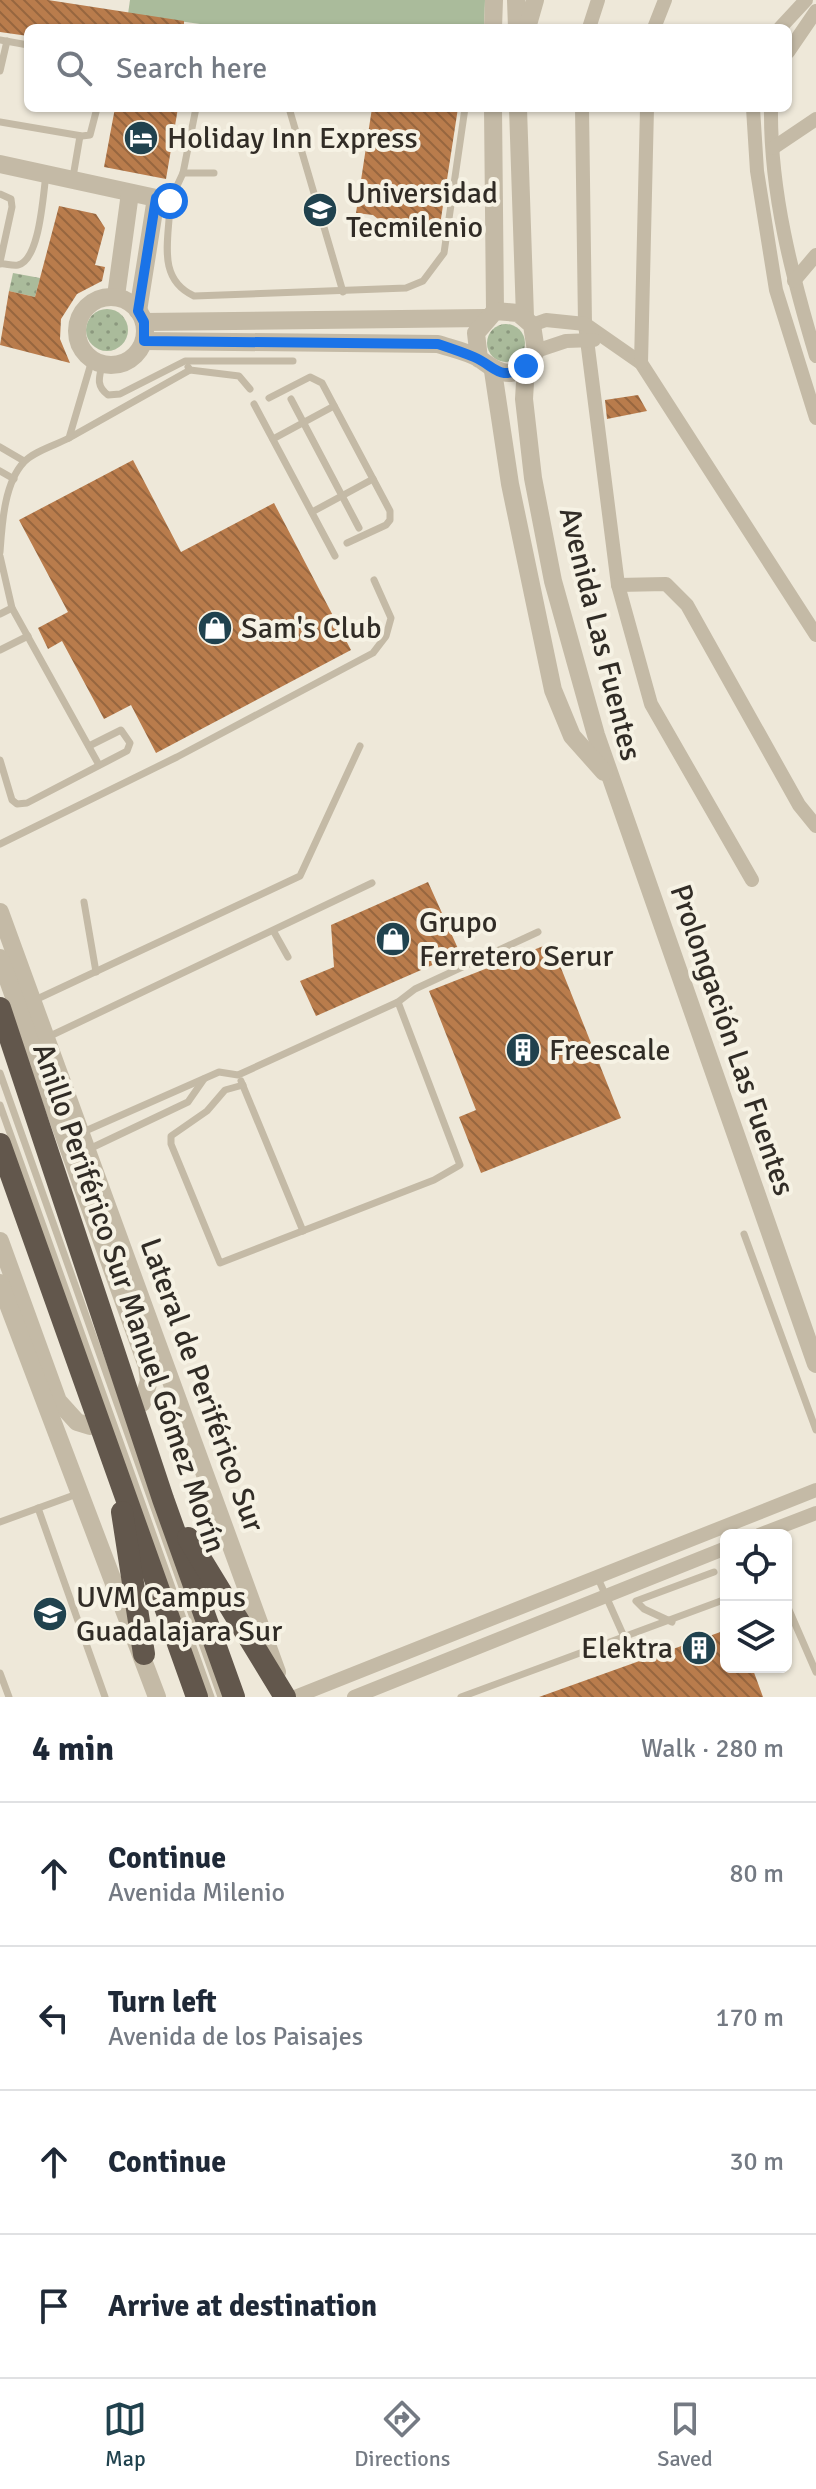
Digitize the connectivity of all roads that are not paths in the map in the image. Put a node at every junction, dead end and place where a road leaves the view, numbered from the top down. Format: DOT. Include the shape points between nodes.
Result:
graph roads {
  1 [pos="494,0"];
  2 [pos="516,0"];
  3 [pos="535,0"];
  4 [pos="598,0"];
  5 [pos="665,0"];
  6 [pos="806,0"];
  7 [pos="816,11"];
  8 [pos="493,24"];
  9 [pos="517,24"];
  10 [pos="528,24"];
  11 [pos="590,24"];
  12 [pos="656,24"];
  13 [pos="784,24"];
  14 [pos="3,41"];
  15 [pos="24,44"];
  16 [pos="792,46"];
  17 [pos="0,71"];
  18 [pos="96,112"];
  19 [pos="195,112"];
  20 [pos="290,112"];
  21 [pos="464,112"];
  22 [pos="493,112"];
  23 [pos="518,112"];
  24 [pos="582,112"];
  25 [pos="647,112"];
  26 [pos="753,112"];
  27 [pos="771,112"];
  28 [pos="816,119"];
  29 [pos="0,122"];
  30 [pos="80,136"];
  31 [pos="773,148"];
  32 [pos="0,164"];
  33 [pos="183,173"];
  34 [pos="214,173"];
  35 [pos="46,175"];
  36 [pos="72,181"];
  37 [pos="130,193"];
  38 [pos="0,194"];
  39 [pos="163,200"];
  40 [pos="816,255"];
  41 [pos="0,263"];
  42 [pos="794,281"];
  43 [pos="343,292"];
  44 [pos="116,296"];
  45 [pos="490,315"];
  46 [pos="529,321"];
  47 [pos="585,324"];
  48 [pos="142,325"];
  49 [pos="587,340"];
  50 [pos="606,340"];
  51 [pos="816,356"];
  52 [pos="531,359"];
  53 [pos="185,361"];
  54 [pos="293,361"];
  55 [pos="97,362"];
  56 [pos="641,363"];
  57 [pos="486,365"];
  58 [pos="190,370"];
  59 [pos="250,389"];
  60 [pos="269,398"];
  61 [pos="291,399"];
  62 [pos="254,404"];
  63 [pos="334,406"];
  64 [pos="816,418"];
  65 [pos="303,422"];
  66 [pos="69,438"];
  67 [pos="273,439"];
  68 [pos="0,447"];
  69 [pos="24,461"];
  70 [pos="0,471"];
  71 [pos="14,479"];
  72 [pos="373,479"];
  73 [pos="342,496"];
  74 [pos="312,512"];
  75 [pos="359,528"];
  76 [pos="0,537"];
  77 [pos="347,543"];
  78 [pos="0,554"];
  79 [pos="335,556"];
  80 [pos="1,570"];
  81 [pos="374,580"];
  82 [pos="618,585"];
  83 [pos="3,596"];
  84 [pos="12,608"];
  85 [pos="0,614"];
  86 [pos="816,635"];
  87 [pos="28,636"];
  88 [pos="0,650"];
  89 [pos="89,746"];
  90 [pos="360,746"];
  91 [pos="0,760"];
  92 [pos="99,765"];
  93 [pos="611,780"];
  94 [pos="816,826"];
  95 [pos="0,844"];
  96 [pos="752,880"];
  97 [pos="372,883"];
  98 [pos="84,902"];
  99 [pos="0,912"];
  100 [pos="274,932"];
  101 [pos="538,932"];
  102 [pos="288,957"];
  103 [pos="0,958"];
  104 [pos="96,972"];
  105 [pos="33,1001"];
  106 [pos="398,1002"];
  107 [pos="0,1008"];
  108 [pos="46,1038"];
  109 [pos="0,1073"];
  110 [pos="238,1075"];
  111 [pos="205,1077"];
  112 [pos="243,1085"];
  113 [pos="0,1105"];
  114 [pos="84,1142"];
  115 [pos="0,1144"];
  116 [pos="303,1231"];
  117 [pos="744,1234"];
  118 [pos="0,1241"];
  119 [pos="0,1283"];
  120 [pos="816,1364"];
  121 [pos="142,1403"];
  122 [pos="90,1426"];
  123 [pos="816,1430"];
  124 [pos="114,1460"];
  125 [pos="816,1490"];
  126 [pos="80,1493"];
  127 [pos="163,1499"];
  128 [pos="38,1508"];
  129 [pos="816,1513"];
  130 [pos="0,1522"];
  131 [pos="775,1529"];
  132 [pos="720,1550"];
  133 [pos="714,1572"];
  134 [pos="597,1576"];
  135 [pos="605,1595"];
  136 [pos="721,1601"];
  137 [pos="792,1617"];
  138 [pos="672,1622"];
  139 [pos="625,1639"];
  140 [pos="144,1654"];
  141 [pos="816,1672"];
  142 [pos="0,1673"];
  143 [pos="9,1697"];
  144 [pos="105,1697"];
  145 [pos="157,1697"];
  146 [pos="197,1697"];
  147 [pos="211,1697"];
  148 [pos="221,1697"];
  149 [pos="234,1697"];
  150 [pos="286,1697"];
  151 [pos="295,1697"];
  152 [pos="354,1697"];
  153 [pos="461,1697"];
  1 -- 8 [label="street"];
  2 -- 9 [label="street"];
  3 -- 10 [label="street"];
  4 -- 11 [label="street"];
  5 -- 12 [label="street"];
  6 -- 13 [label="street"];
  7 -- 16 [label="street"];
  14 -- 15 [label="lane"];
  14 -- 17 [label="lane"];
  18 -- 30 [label="lane" via="90,135"];
  19 -- 33 [label="lane"];
  20 -- 43 [label="lane"];
  21 -- 43 [label="lane" via="444,253 435,269 406,288"];
  22 -- 45 [label="street"];
  23 -- 46 [label="street"];
  24 -- 47 [label="street"];
  25 -- 56 [label="street"];
  26 -- 64 [label="street" via="758,183 776,290"];
  27 -- 31 [label="street"];
  28 -- 31 [label="street"];
  29 -- 30 [label="lane"];
  30 -- 36 [label="lane"];
  31 -- 42 [label="street"];
  32 -- 35 [label="street"];
  33 -- 34 [label="lane"];
  33 -- 39 [label="lane"];
  35 -- 36 [label="street"];
  35 -- 41 [label="lane" via="36,244 18,265"];
  36 -- 37 [label="street"];
  37 -- 39 [label="street"];
  37 -- 44 [label="street"];
  38 -- 41 [label="lane" via="11,199 12,207"];
  39 -- 43 [label="lane" via="167,268 181,290 194,296"];
  39 -- 48 [label="street"];
  40 -- 42 [label="street"];
  42 -- 51 [label="street"];
  44 -- 48 [label="street"];
  44 -- 55 [label="street" via="95,301 79,318 78,342"];
  45 -- 46 [label="street" via="511,310"];
  45 -- 48 [label="street"];
  45 -- 57 [label="street" via="474,342"];
  46 -- 47 [label="street"];
  46 -- 52 [label="street"];
  47 -- 49 [label="street"];
  47 -- 50 [label="street"];
  48 -- 55 [label="street" via="132,359 112,366"];
  48 -- 57 [label="street" via="438,344"];
  49 -- 50 [label="street"];
  49 -- 52 [label="street" via="566,341"];
  49 -- 82 [label="street"];
  50 -- 56 [label="street"];
  52 -- 57 [label="street" via="504,374"];
  52 -- 93 [label="street, Avenida Las Fuentes" via="524,399 533,478 553,581"];
  53 -- 54 [label="lane"];
  53 -- 55 [label="lane" via="108,395 100,390"];
  53 -- 58 [label="lane"];
  55 -- 66 [label="lane"];
  56 -- 86 [label="street"];
  57 -- 93 [label="street, Avenida Las Fuentes" via="553,690 572,736"];
  58 -- 59 [label="lane" via="239,376"];
  58 -- 66 [label="lane"];
  60 -- 63 [label="lane" via="310,377 322,383"];
  61 -- 65 [label="lane"];
  62 -- 67 [label="lane"];
  63 -- 65 [label="lane"];
  63 -- 72 [label="lane"];
  65 -- 67 [label="lane"];
  65 -- 73 [label="lane"];
  66 -- 69 [label="lane"];
  67 -- 74 [label="lane"];
  68 -- 69 [label="lane"];
  69 -- 71 [label="lane"];
  70 -- 71 [label="lane"];
  71 -- 76 [label="lane"];
  72 -- 73 [label="lane"];
  72 -- 77 [label="lane" via="390,520"];
  73 -- 74 [label="lane"];
  73 -- 75 [label="lane"];
  74 -- 79 [label="lane"];
  76 -- 78 [label="lane"];
  78 -- 80 [label="lane"];
  80 -- 83 [label="lane"];
  81 -- 95 [label="lane" via="391,618 373,653"];
  82 -- 94 [label="street" via="666,584 687,605 799,805"];
  82 -- 96 [label="street" via="651,704"];
  83 -- 84 [label="lane"];
  84 -- 85 [label="lane"];
  84 -- 87 [label="lane"];
  87 -- 88 [label="lane"];
  87 -- 89 [label="lane"];
  89 -- 92 [label="lane"];
  89 -- 92 [label="lane" via="121,730 130,743 127,751"];
  90 -- 104 [label="lane" via="300,876"];
  91 -- 92 [label="lane" via="17,804"];
  93 -- 120 [label="street, Prolongación Las Fuentes"];
  97 -- 100 [label="lane"];
  98 -- 104 [label="lane"];
  99 -- 105 [label="street, Lateral de Periférico Sur"];
  100 -- 102 [label="lane"];
  100 -- 108 [label="lane"];
  101 -- 106 [label="lane" via="415,989"];
  103 -- 121 [label="street" via="147,1366"];
  104 -- 105 [label="lane"];
  105 -- 108 [label="street, Lateral de Periférico Sur"];
  106 -- 110 [label="lane"];
  106 -- 116 [label="lane" via="460,1165"];
  107 -- 127 [label="highway, Anillo Periférico Sur Manuel Gómez Morín"];
  108 -- 114 [label="street, Lateral de Periférico Sur"];
  109 -- 148 [label="lane"];
  110 -- 111 [label="lane" via="219,1072"];
  110 -- 112 [label="lane"];
  111 -- 114 [label="lane"];
  111 -- 114 [label="lane" via="188,1102"];
  112 -- 116 [label="lane"];
  112 -- 116 [label="lane" via="225,1090 207,1111 171,1136 217,1258 226,1263"];
  113 -- 147 [label="lane"];
  114 -- 150 [label="street, Lateral de Periférico Sur"];
  115 -- 124 [label="highway"];
  117 -- 123 [label="lane, Prolongación Las Fuentes"];
  118 -- 122 [label="street" via="58,1401 77,1422"];
  119 -- 126 [label="street"];
  124 -- 140 [label="highway"];
  124 -- 146 [label="highway"];
  125 -- 134 [label="street"];
  126 -- 128 [label="lane"];
  126 -- 140 [label="street"];
  127 -- 149 [label="highway, Anillo Periférico Sur Manuel Gómez Morín"];
  127 -- 150 [label="highway"];
  128 -- 130 [label="lane"];
  128 -- 144 [label="lane"];
  129 -- 131 [label="street"];
  132 -- 135 [label="street"];
  133 -- 138 [label="lane" via="636,1601"];
  134 -- 135 [label="lane"];
  134 -- 151 [label="street"];
  135 -- 139 [label="lane"];
  135 -- 152 [label="street"];
  136 -- 138 [label="lane"];
  137 -- 141 [label="lane"];
  138 -- 139 [label="lane"];
  139 -- 153 [label="lane"];
  140 -- 145 [label="street"];
  142 -- 143 [label="lane"];
}
